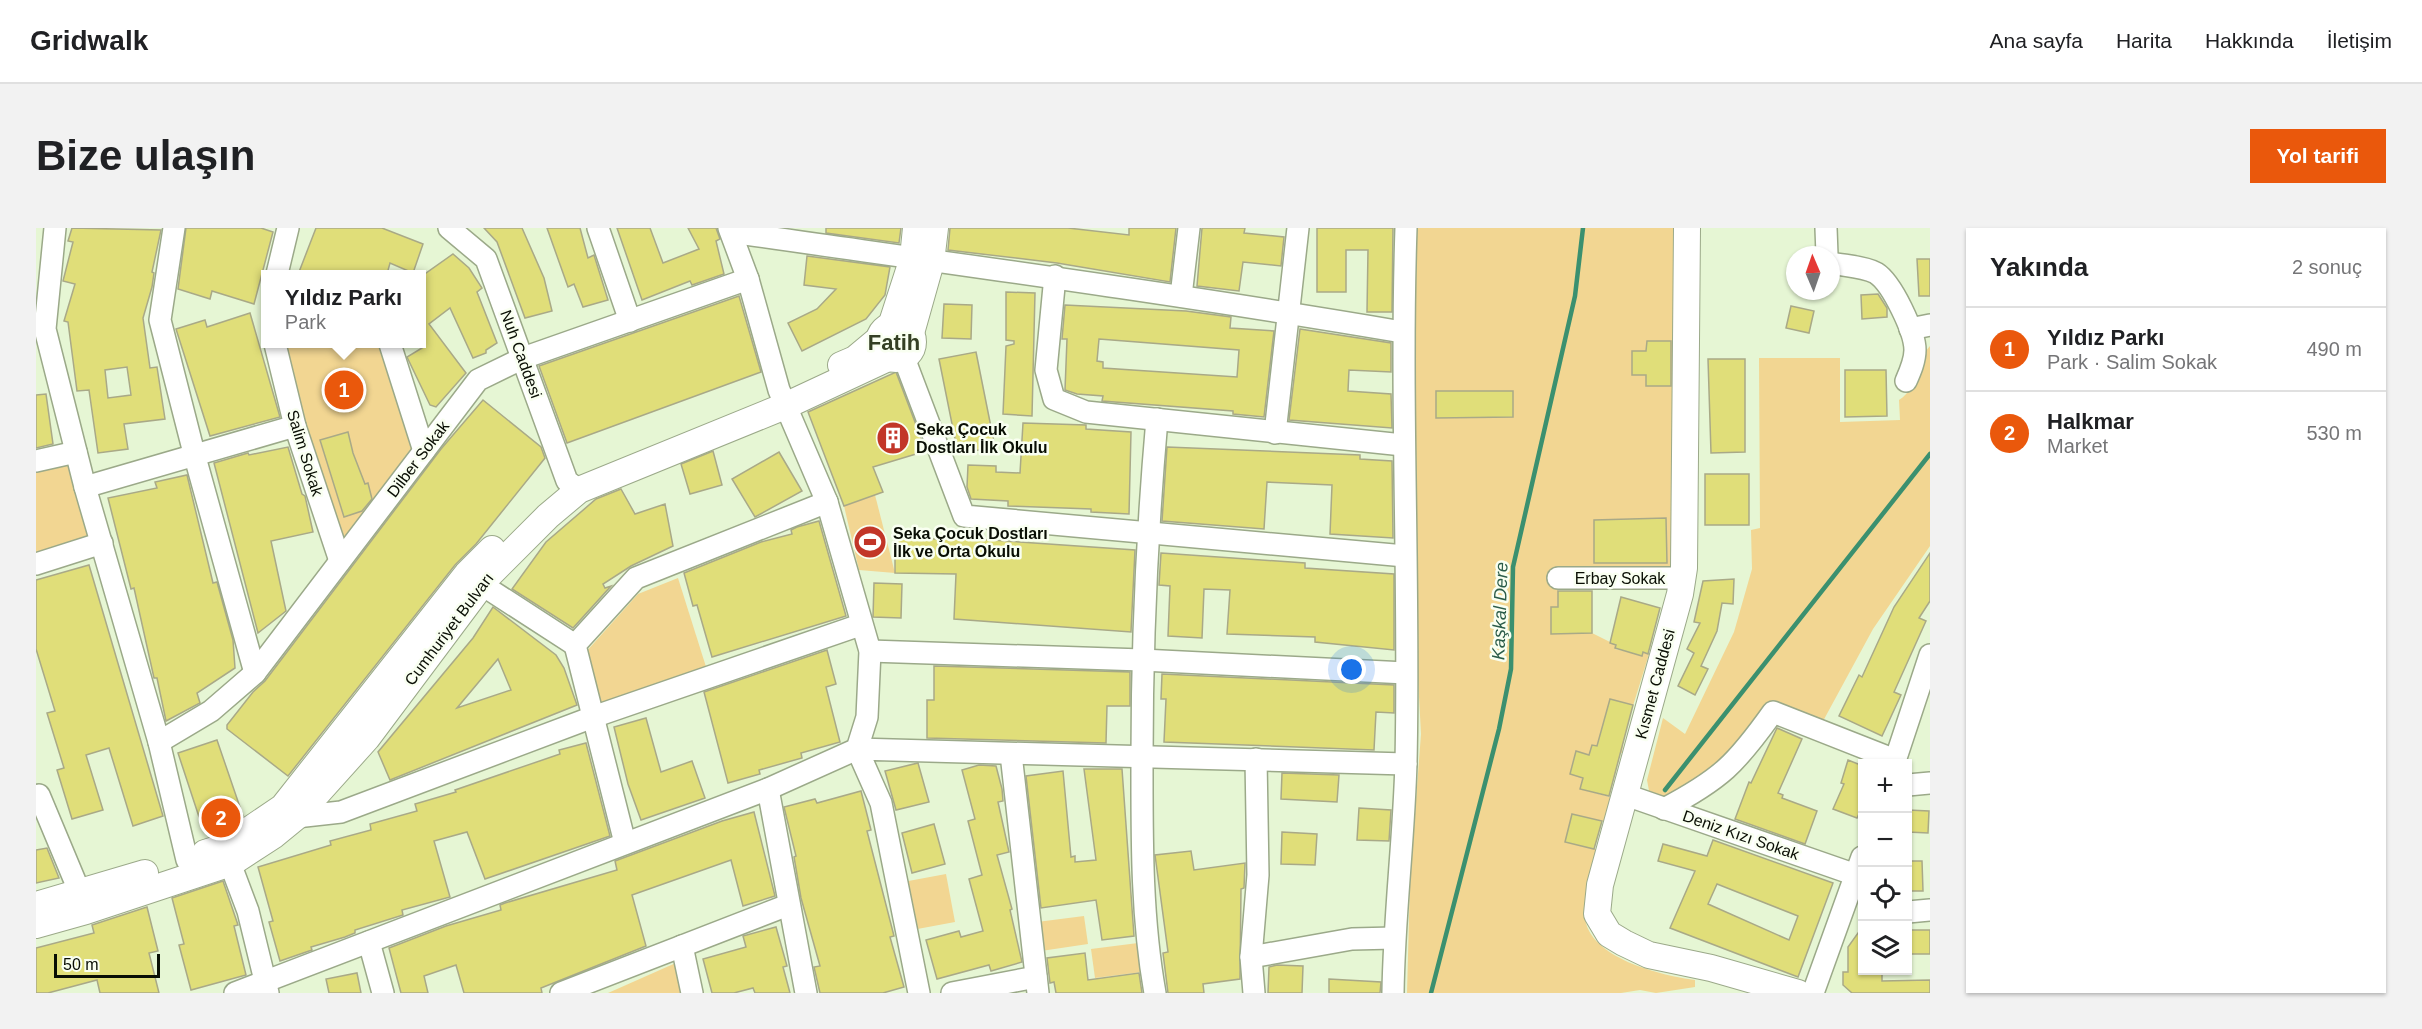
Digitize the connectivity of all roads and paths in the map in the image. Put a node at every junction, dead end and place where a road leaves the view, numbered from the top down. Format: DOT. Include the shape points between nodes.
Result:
graph roads {
  1 [pos="55,228"];
  2 [pos="174,228"];
  3 [pos="288,228"];
  4 [pos="449,228"];
  5 [pos="598,228"];
  6 [pos="916,228"];
  7 [pos="935,228"];
  8 [pos="1189,228"];
  9 [pos="1298,228"];
  10 [pos="1406,228"];
  11 [pos="1687,228"];
  12 [pos="1826,228"];
  13 [pos="730,230"];
  14 [pos="828,237"];
  15 [pos="1827,246"];
  16 [pos="922,260"];
  17 [pos="1840,264"];
  18 [pos="278,270"];
  19 [pos="1055,276"];
  20 [pos="748,279"];
  21 [pos="1181,296"];
  22 [pos="1289,313"];
  23 [pos="630,321"];
  24 [pos="1920,327"];
  25 [pos="1402,332"];
  26 [pos="895,343"];
  27 [pos="276,348"];
  28 [pos="391,348"];
  29 [pos="523,358"];
  30 [pos="1906,381"];
  31 [pos="782,398"];
  32 [pos="1157,419"];
  33 [pos="295,426"];
  34 [pos="1275,433"];
  35 [pos="1403,445"];
  36 [pos="424,451"];
  37 [pos="76,452"];
  38 [pos="195,457"];
  39 [pos="36,461"];
  40 [pos="573,486"];
  41 [pos="85,487"];
  42 [pos="827,501"];
  43 [pos="1147,533"];
  44 [pos="102,543"];
  45 [pos="1405,556"];
  46 [pos="340,561"];
  47 [pos="36,564"];
  48 [pos="1558,578"];
  49 [pos="1683,578"];
  50 [pos="474,579"];
  51 [pos="860,625"];
  52 [pos="575,645"];
  53 [pos="870,651"];
  54 [pos="1930,655"];
  55 [pos="1142,660"];
  56 [pos="255,673"];
  57 [pos="1406,673"];
  58 [pos="593,717"];
  59 [pos="159,742"];
  60 [pos="857,748"];
  61 [pos="1011,754"];
  62 [pos="1142,757"];
  63 [pos="1256,759"];
  64 [pos="1887,759"];
  65 [pos="1895,759"];
  66 [pos="1406,764"];
  67 [pos="1930,783"];
  68 [pos="1912,785"];
  69 [pos="768,789"];
  70 [pos="37,791"];
  71 [pos="1626,795"];
  72 [pos="1664,809"];
  73 [pos="289,812"];
  74 [pos="625,843"];
  75 [pos="227,855"];
  76 [pos="187,860"];
  77 [pos="1858,866"];
  78 [pos="1859,867"];
  79 [pos="84,902"];
  80 [pos="36,905"];
  81 [pos="788,905"];
  82 [pos="1930,910"];
  83 [pos="1912,912"];
  84 [pos="1852,917"];
  85 [pos="36,924"];
  86 [pos="1394,938"];
  87 [pos="369,942"];
  88 [pos="682,946"];
  89 [pos="1251,957"];
  90 [pos="1037,985"];
  91 [pos="266,987"];
  92 [pos="236,993"];
  93 [pos="383,993"];
  94 [pos="561,993"];
  95 [pos="692,993"];
  96 [pos="806,993"];
  97 [pos="920,993"];
  98 [pos="952,993"];
  99 [pos="1155,993"];
  100 [pos="1254,993"];
  101 [pos="1393,993"];
  102 [pos="1798,993"];
  103 [pos="1813,993"];
  1 -- 37 [label="street" via="45,329"];
  2 -- 38 [label="street" via="160,320"];
  3 -- 18 [label="street"];
  4 -- 29 [label="street, Nuh Caddesi" via="486,259"];
  5 -- 23 [label="street"];
  6 -- 16 [label="main road"];
  7 -- 16 [label="main road"];
  8 -- 21 [label="street"];
  9 -- 22 [label="street"];
  10 -- 25 [label="street"];
  11 -- 49 [label="main road, Kısmet Caddesi"];
  12 -- 15 [label="street"];
  13 -- 14 [label="street"];
  13 -- 20 [label="street"];
  14 -- 16 [label="street"];
  16 -- 19 [label="street"];
  16 -- 26 [label="main road"];
  17 -- 24 [label="street" via="1867,269 1883,279"];
  19 -- 21 [label="street"];
  19 -- 32 [label="street" via="1046,370 1054,399 1086,412"];
  20 -- 23 [label="street, Dilber Sokak"];
  20 -- 31 [label="street"];
  21 -- 22 [label="street"];
  22 -- 25 [label="street"];
  22 -- 34 [label="street"];
  23 -- 29 [label="street, Dilber Sokak"];
  24 -- 30 [label="street"];
  25 -- 35 [label="street"];
  26 -- 31 [label="main road, Cumhuriyet Bulvarı"];
  26 -- 43 [label="street" via="964,516"];
  27 -- 33 [label="street, Salim Sokak"];
  28 -- 36 [label="street"];
  29 -- 36 [label="street, Dilber Sokak" via="478,380"];
  29 -- 40 [label="street, Nuh Caddesi"];
  31 -- 40 [label="main road, Cumhuriyet Bulvarı"];
  31 -- 42 [label="street"];
  32 -- 34 [label="street"];
  32 -- 43 [label="street"];
  33 -- 38 [label="street"];
  33 -- 46 [label="street, Salim Sokak"];
  34 -- 35 [label="street"];
  35 -- 45 [label="street"];
  36 -- 46 [label="street, Dilber Sokak"];
  37 -- 39 [label="street"];
  37 -- 41 [label="street"];
  38 -- 41 [label="street"];
  38 -- 56 [label="street"];
  40 -- 50 [label="main road, Cumhuriyet Bulvarı" via="548,516"];
  41 -- 44 [label="street"];
  42 -- 51 [label="street"];
  42 -- 52 [label="street" via="636,578"];
  43 -- 45 [label="street"];
  43 -- 55 [label="street"];
  44 -- 47 [label="street"];
  44 -- 59 [label="street"];
  45 -- 57 [label="street"];
  46 -- 56 [label="street, Dilber Sokak"];
  48 -- 49 [label="street, Erbay Sokak"];
  49 -- 71 [label="main road, Kısmet Caddesi"];
  50 -- 52 [label="street"];
  50 -- 73 [label="main road, Cumhuriyet Bulvarı" via="367,738"];
  51 -- 53 [label="street"];
  51 -- 58 [label="street"];
  52 -- 58 [label="street"];
  53 -- 55 [label="street"];
  53 -- 60 [label="street" via="867,717"];
  54 -- 65 [label="street"];
  55 -- 57 [label="street"];
  55 -- 62 [label="street"];
  56 -- 59 [label="street, Dilber Sokak" via="211,711"];
  57 -- 66 [label="street"];
  58 -- 73 [label="street" via="341,812"];
  58 -- 74 [label="street"];
  59 -- 76 [label="street"];
  60 -- 61 [label="street"];
  60 -- 69 [label="street"];
  60 -- 97 [label="street" via="881,803"];
  61 -- 62 [label="street"];
  61 -- 90 [label="street"];
  62 -- 63 [label="street"];
  62 -- 99 [label="street" via="1142,860"];
  63 -- 66 [label="street"];
  63 -- 89 [label="street" via="1258,874"];
  64 -- 72 [label="street" via="1773,712 1738,760 1720,777"];
  66 -- 86 [label="street"];
  67 -- 68 [label="street"];
  69 -- 74 [label="street"];
  69 -- 81 [label="street"];
  70 -- 79 [label="street"];
  71 -- 72 [label="street, Deniz Kızı Sokak"];
  71 -- 102 [label="main road, Kısmet Caddesi" via="1598,894 1597,914 1609,933 1649,955"];
  72 -- 77 [label="street, Deniz Kızı Sokak"];
  73 -- 75 [label="main road, Cumhuriyet Bulvarı"];
  74 -- 87 [label="street"];
  75 -- 76 [label="main road, Cumhuriyet Bulvarı"];
  75 -- 79 [label="main road, Cumhuriyet Bulvarı"];
  75 -- 91 [label="street" via="248,912"];
  76 -- 79 [label="main road, Cumhuriyet Bulvarı"];
  78 -- 84 [label="street"];
  79 -- 80 [label="main road, Cumhuriyet Bulvarı"];
  79 -- 85 [label="main road, Cumhuriyet Bulvarı"];
  81 -- 88 [label="street"];
  81 -- 96 [label="street"];
  82 -- 83 [label="street"];
  84 -- 103 [label="street"];
  86 -- 89 [label="street" via="1352,939"];
  86 -- 101 [label="street"];
  87 -- 91 [label="street"];
  87 -- 93 [label="street"];
  88 -- 94 [label="street"];
  88 -- 95 [label="street"];
  89 -- 100 [label="street"];
  90 -- 98 [label="street"];
  91 -- 92 [label="street"];
}
